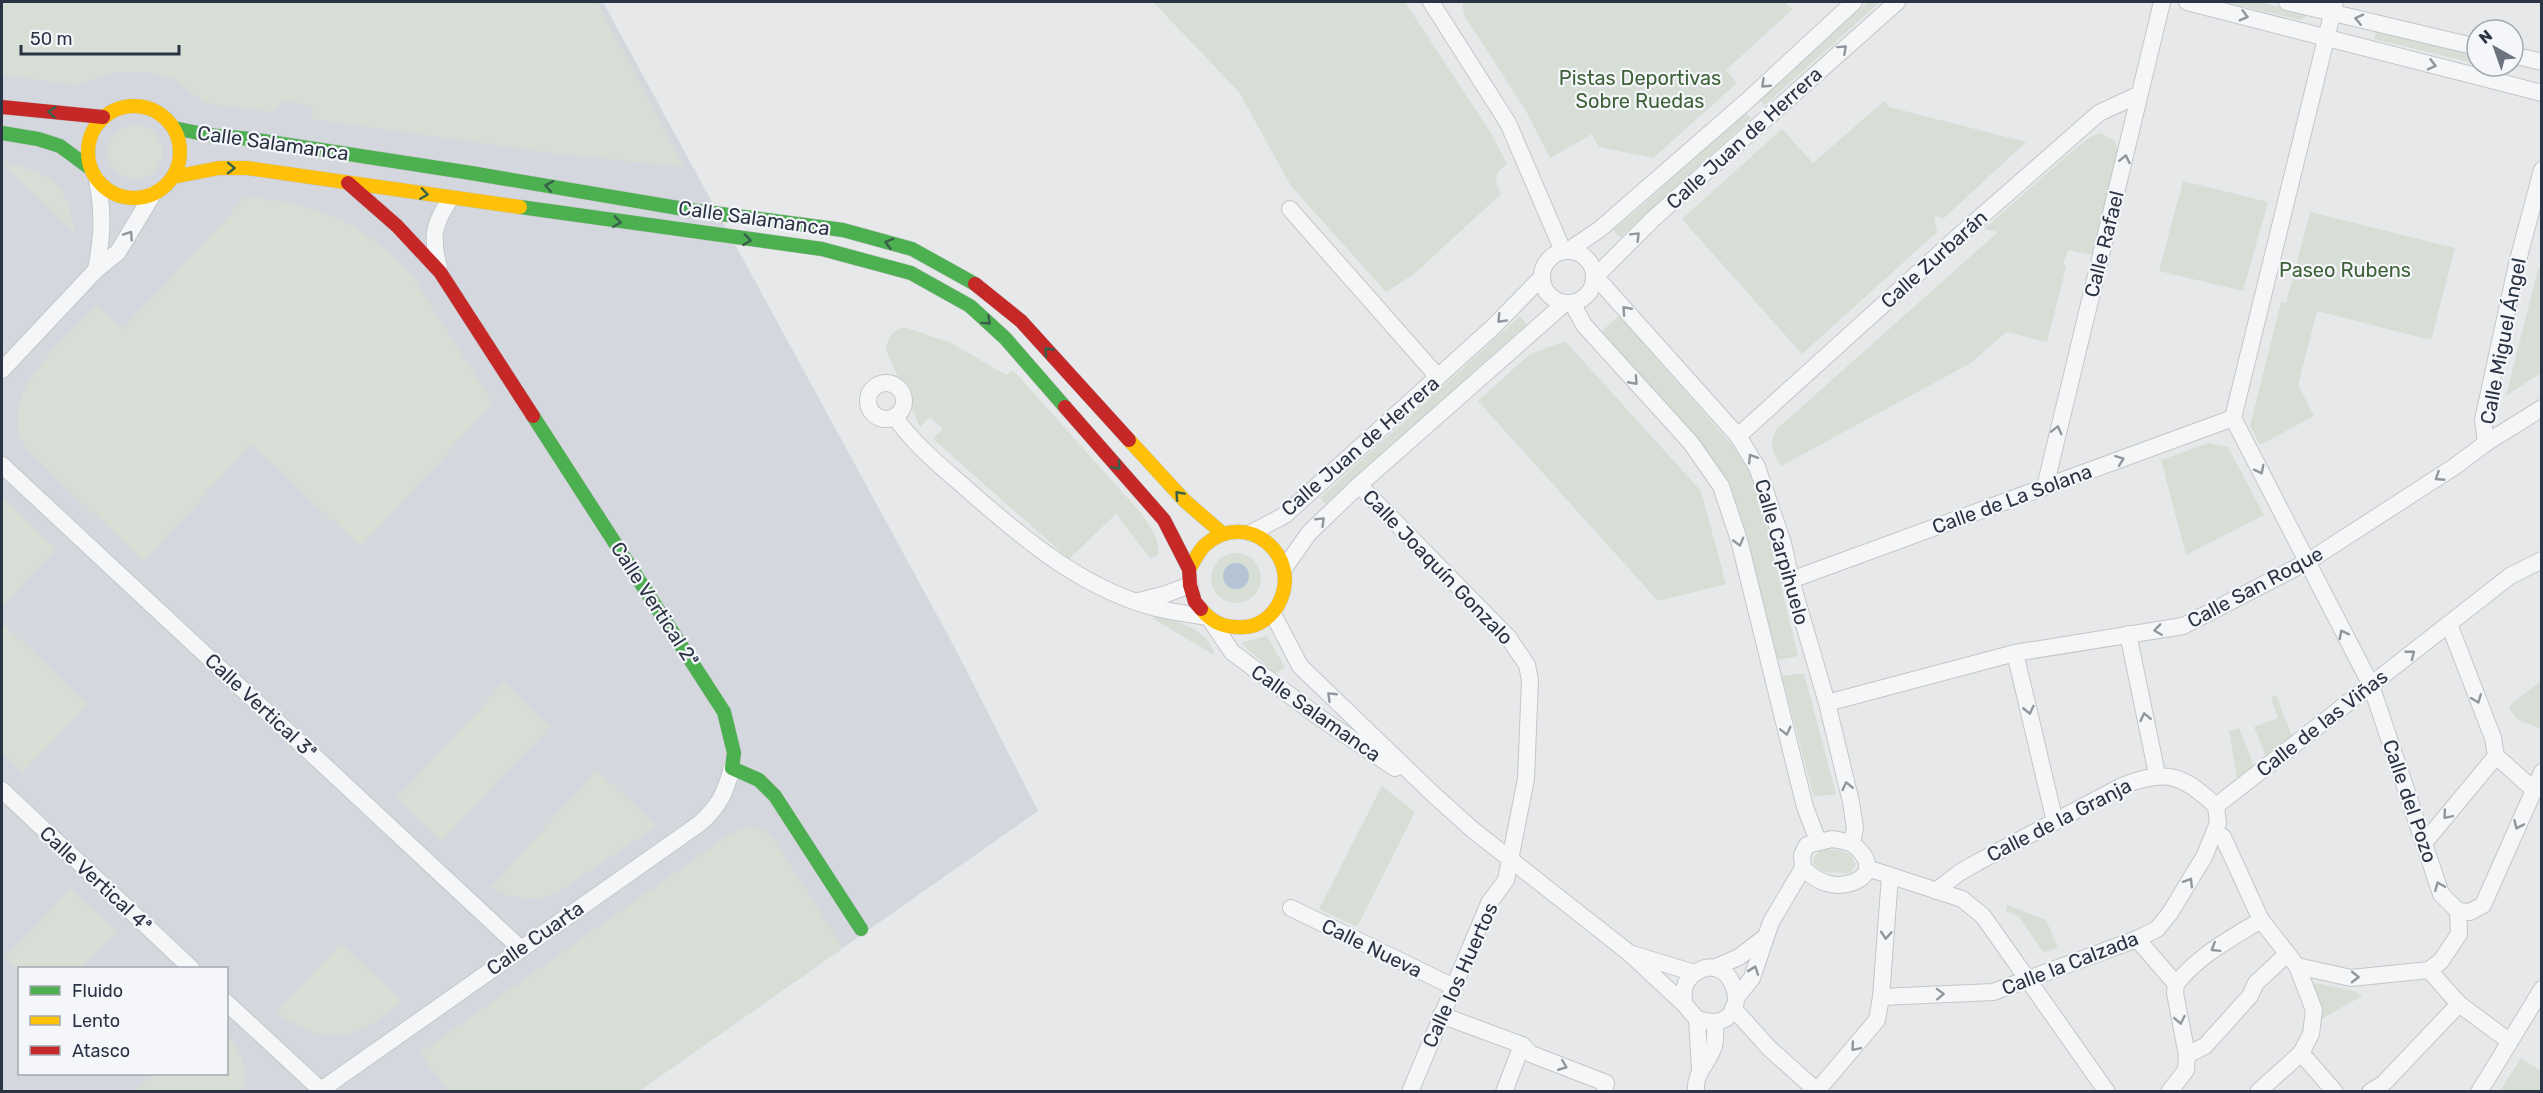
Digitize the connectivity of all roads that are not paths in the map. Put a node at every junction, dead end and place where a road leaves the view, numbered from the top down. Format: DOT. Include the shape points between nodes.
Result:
graph roads {
  1 [pos="1854,2"];
  2 [pos="1897,2"];
  3 [pos="2162,2"];
  4 [pos="2187,2"];
  5 [pos="2287,2"];
  6 [pos="1437,6"];
  7 [pos="2334,7"];
  8 [pos="2326,37"];
  9 [pos="2465,44"];
  10 [pos="2525,58"];
  11 [pos="2541,62"];
  12 [pos="2541,93"];
  13 [pos="2138,95"];
  14 [pos="2,106"];
  15 [pos="104,117"];
  16 [pos="174,128"];
  17 [pos="2,133"];
  18 [pos="2541,170"];
  19 [pos="94,175"];
  20 [pos="173,177"];
  21 [pos="348,183"];
  22 [pos="153,194"];
  23 [pos="452,198"];
  24 [pos="1290,209"];
  25 [pos="1566,251"];
  26 [pos="96,270"];
  27 [pos="440,272"];
  28 [pos="1542,277"];
  29 [pos="1594,278"];
  30 [pos="1569,303"];
  31 [pos="2,370"];
  32 [pos="1438,377"];
  33 [pos="2541,408"];
  34 [pos="895,417"];
  35 [pos="2233,418"];
  36 [pos="1738,436"];
  37 [pos="2486,443"];
  38 [pos="2,465"];
  39 [pos="1359,485"];
  40 [pos="2045,487"];
  41 [pos="1251,533"];
  42 [pos="1223,534"];
  43 [pos="2541,560"];
  44 [pos="2307,562"];
  45 [pos="1285,567"];
  46 [pos="1189,577"];
  47 [pos="1791,580"];
  48 [pos="1138,601"];
  49 [pos="1273,614"];
  50 [pos="1208,618"];
  51 [pos="2449,624"];
  52 [pos="2128,634"];
  53 [pos="2015,653"];
  54 [pos="2371,686"];
  55 [pos="1827,703"];
  56 [pos="2496,756"];
  57 [pos="732,768"];
  58 [pos="2541,771"];
  59 [pos="2157,774"];
  60 [pos="2,790"];
  61 [pos="2534,790"];
  62 [pos="1434,795"];
  63 [pos="2216,806"];
  64 [pos="2055,822"];
  65 [pos="2215,832"];
  66 [pos="1818,841"];
  67 [pos="1852,843"];
  68 [pos="2424,843"];
  69 [pos="1508,859"];
  70 [pos="1867,867"];
  71 [pos="1803,868"];
  72 [pos="1890,876"];
  73 [pos="1936,891"];
  74 [pos="1291,908"];
  75 [pos="2458,911"];
  76 [pos="2261,920"];
  77 [pos="861,929"];
  78 [pos="1764,938"];
  79 [pos="2137,939"];
  80 [pos="520,948"];
  81 [pos="1628,952"];
  82 [pos="2292,960"];
  83 [pos="189,967"];
  84 [pos="1714,968"];
  85 [pos="2429,970"];
  86 [pos="1695,973"];
  87 [pos="2028,979"];
  88 [pos="2176,984"];
  89 [pos="1454,987"];
  90 [pos="2541,989"];
  91 [pos="1881,997"];
  92 [pos="1735,1003"];
  93 [pos="228,1004"];
  94 [pos="1684,1004"];
  95 [pos="2459,1004"];
  96 [pos="1441,1015"];
  97 [pos="1696,1019"];
  98 [pos="1715,1022"];
  99 [pos="2509,1041"];
  100 [pos="1522,1045"];
  101 [pos="2301,1053"];
  102 [pos="2187,1055"];
  103 [pos="1700,1070"];
  104 [pos="1605,1087"];
  105 [pos="319,1091"];
  106 [pos="1817,1091"];
  107 [pos="1410,1092"];
  108 [pos="1504,1092"];
  109 [pos="1696,1092"];
  110 [pos="2107,1092"];
  111 [pos="2169,1092"];
  112 [pos="2258,1092"];
  113 [pos="2336,1092"];
  114 [pos="2370,1092"];
  115 [pos="2479,1092"];
  1 -- 25 [label="street, Calle Juan de Herrera, one-way" via="1600,229"];
  29 -- 2 [label="street, Calle Juan de Herrera, one-way" via="1653,219"];
  3 -- 13 [label="street, Calle Rafael"];
  4 -- 8 [label="street, one-way"];
  5 -- 7 [label="street"];
  6 -- 25 [label="street" via="1508,123"];
  7 -- 8 [label="street"];
  9 -- 7 [label="street, one-way"];
  8 -- 12 [label="street, one-way"];
  8 -- 35 [label="street"];
  10 -- 11 [label="street"];
  13 -- 36 [label="street, Calle Zurbarán" via="2099,113"];
  40 -- 13 [label="street, Calle Rafael, one-way"];
  15 -- 14 [label="main road, one-way"];
  15 -- 16 [label="main road" via="121,107 141,106 160,113"];
  15 -- 19 [label="main road" via="88,147"];
  16 -- 20 [label="main road" via="180,158"];
  42 -- 16 [label="main road, Calle Salamanca, one-way" via="1185,501 1021,321 976,285 912,249 843,230 690,210"];
  17 -- 19 [label="main road" via="60,146"];
  18 -- 37 [label="street, Calle Miguel Ángel" via="2483,420"];
  19 -- 22 [label="main road" via="106,189 123,196 141,198"];
  19 -- 26 [label="street" via="103,211"];
  20 -- 21 [label="main road, Calle Salamanca, one-way" via="219,168 247,168"];
  20 -- 22 [label="main road"];
  21 -- 23 [label="main road, Calle Salamanca, one-way"];
  21 -- 27 [label="main road, Calle Vertical 2ª" via="397,226"];
  26 -- 22 [label="street, one-way" via="118,252"];
  23 -- 27 [label="street, Calle Vertical 2ª" via="438,217 434,246"];
  23 -- 46 [label="main road, Calle Salamanca, one-way" via="822,249 910,273 970,306 1005,338 1164,520"];
  24 -- 32 [label="street"];
  25 -- 28 [label="street" via="1552,257"];
  25 -- 29 [label="street" via="1588,259"];
  26 -- 31 [label="street"];
  27 -- 57 [label="main road, Calle Vertical 2ª" via="724,712 734,753"];
  28 -- 30 [label="street" via="1545,290"];
  28 -- 32 [label="street, Calle Juan de Herrera, one-way"];
  29 -- 30 [label="street" via="1582,299"];
  36 -- 29 [label="street, Calle Carpihuelo, one-way"];
  30 -- 39 [label="street, Calle Juan de Herrera"];
  30 -- 66 [label="street, Calle Carpihuelo, one-way" via="1584,325 1691,444 1721,486 1739,540 1805,807"];
  32 -- 41 [label="street, Calle Juan de Herrera" via="1286,515"];
  33 -- 37 [label="street, Calle San Roque"];
  34 -- 48 [label="street" via="912,441 1051,558 1087,580"];
  40 -- 35 [label="street, Calle de La Solana, one-way"];
  35 -- 44 [label="street, Calle del Pozo, one-way"];
  47 -- 36 [label="street, Calle Carpihuelo, one-way" via="1757,467"];
  37 -- 44 [label="street, Calle San Roque, one-way"];
  38 -- 80 [label="street, Calle Vertical 3ª"];
  45 -- 39 [label="street, Calle Juan de Herrera, one-way" via="1309,533"];
  39 -- 69 [label="street, Calle Joaquín Gonzalo" via="1508,637 1527,665 1531,698 1526,779"];
  40 -- 47 [label="street, Calle de La Solana"];
  41 -- 42 [label="main road"];
  41 -- 45 [label="main road" via="1273,546"];
  42 -- 46 [label="main road" via="1204,546"];
  43 -- 51 [label="street, Calle de las Viñas" via="2510,576"];
  44 -- 52 [label="street, Calle San Roque, one-way" via="2183,626"];
  54 -- 44 [label="street, Calle del Pozo, one-way"];
  45 -- 49 [label="main road" via="1286,592"];
  46 -- 48 [label="street" via="1166,594"];
  46 -- 50 [label="main road" via="1195,602"];
  47 -- 55 [label="street, Calle Carpihuelo"];
  48 -- 50 [label="street"];
  49 -- 50 [label="main road" via="1254,626 1231,628"];
  62 -- 49 [label="street, Calle Salamanca, one-way" via="1300,666"];
  50 -- 62 [label="street, Calle Salamanca" via="1232,652"];
  54 -- 51 [label="street, Calle de las Viñas, one-way"];
  51 -- 56 [label="street, one-way" via="2493,738"];
  52 -- 53 [label="street, Calle San Roque"];
  59 -- 52 [label="street, one-way"];
  53 -- 55 [label="street, Calle San Roque"];
  53 -- 64 [label="street, one-way"];
  54 -- 63 [label="street, Calle de las Viñas"];
  54 -- 68 [label="street, Calle del Pozo"];
  67 -- 55 [label="street, Calle Carpihuelo, one-way" via="1855,828 1851,802"];
  56 -- 61 [label="street"];
  56 -- 68 [label="street, one-way"];
  57 -- 77 [label="main road" via="759,780 776,796"];
  57 -- 80 [label="street, Calle Cuarta" via="714,811"];
  58 -- 61 [label="street"];
  59 -- 63 [label="street, Calle de la Granja" via="2184,782"];
  59 -- 64 [label="street, Calle de la Granja" via="2122,786"];
  60 -- 83 [label="street, Calle Vertical 4ª"];
  61 -- 75 [label="street, one-way" via="2483,905 2470,912"];
  62 -- 69 [label="street, Calle Salamanca"];
  63 -- 65 [label="street"];
  64 -- 73 [label="street, Calle de la Granja" via="1968,867"];
  65 -- 76 [label="street" via="2223,837"];
  79 -- 65 [label="street, Calle la Calzada, one-way" via="2157,928 2170,913 2204,858"];
  66 -- 67 [label="street"];
  66 -- 71 [label="street" via="1808,845 1802,855"];
  67 -- 70 [label="street"];
  75 -- 68 [label="street, Calle del Pozo, one-way" via="2441,894"];
  69 -- 81 [label="street, Calle Salamanca"];
  69 -- 89 [label="street, Calle los Huertos" via="1506,880 1489,903"];
  70 -- 71 [label="street" via="1857,882 1842,885 1827,884"];
  70 -- 72 [label="street"];
  71 -- 78 [label="street"];
  72 -- 73 [label="street"];
  72 -- 91 [label="street, one-way"];
  73 -- 87 [label="street" via="1962,899 1983,916"];
  74 -- 89 [label="street, Calle Nueva"];
  75 -- 85 [label="street" via="2459,934 2441,961"];
  76 -- 82 [label="street"];
  76 -- 88 [label="street, one-way" via="2208,952"];
  78 -- 84 [label="street"];
  92 -- 78 [label="street, one-way" via="1752,978"];
  79 -- 87 [label="street, Calle la Calzada"];
  79 -- 88 [label="street"];
  80 -- 105 [label="street, Calle Cuarta"];
  81 -- 86 [label="street, Calle Salamanca"];
  81 -- 94 [label="street, Calle Salamanca"];
  82 -- 85 [label="street, one-way" via="2351,978"];
  82 -- 101 [label="street" via="2314,1010 2311,1034"];
  82 -- 102 [label="street" via="2256,983 2250,996 2205,1046"];
  84 -- 86 [label="street"];
  84 -- 92 [label="street" via="1735,984"];
  85 -- 95 [label="street"];
  86 -- 94 [label="street" via="1686,981"];
  91 -- 87 [label="street, Calle la Calzada, one-way" via="1993,992"];
  87 -- 110 [label="street"];
  88 -- 102 [label="street, one-way"];
  89 -- 96 [label="street, Calle los Huertos"];
  90 -- 99 [label="street"];
  91 -- 106 [label="street, one-way" via="1877,1020"];
  92 -- 98 [label="street" via="1725,1017"];
  92 -- 106 [label="street" via="1769,1048"];
  93 -- 105 [label="street"];
  94 -- 97 [label="street"];
  95 -- 99 [label="street"];
  95 -- 114 [label="street" via="2383,1084"];
  96 -- 100 [label="street"];
  96 -- 107 [label="street, Calle los Huertos"];
  97 -- 98 [label="street"];
  97 -- 103 [label="street"];
  98 -- 103 [label="street" via="1714,1048"];
  99 -- 115 [label="street"];
  100 -- 104 [label="street, one-way"];
  100 -- 108 [label="street"];
  101 -- 112 [label="street"];
  101 -- 113 [label="street"];
  102 -- 111 [label="street" via="2186,1070"];
  103 -- 109 [label="street"];
}
